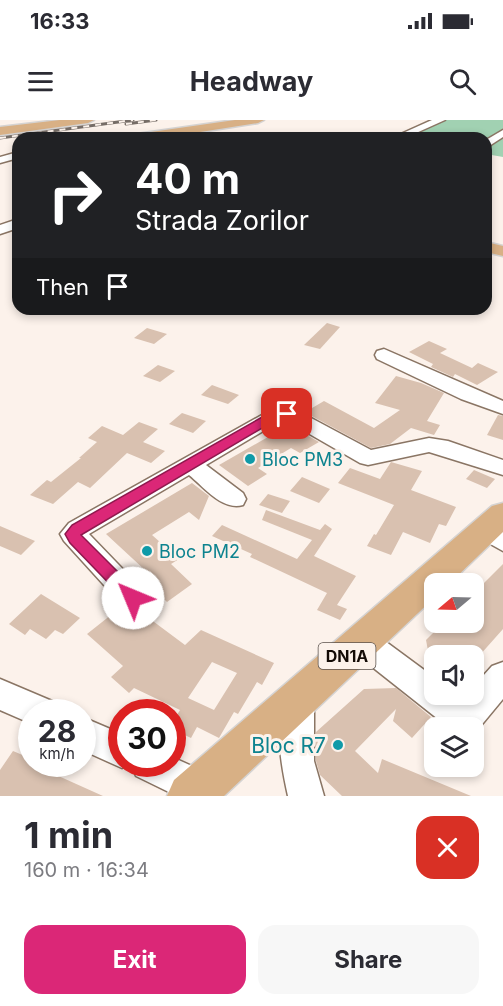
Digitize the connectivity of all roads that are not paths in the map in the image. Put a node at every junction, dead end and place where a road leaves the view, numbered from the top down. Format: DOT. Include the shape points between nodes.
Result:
graph roads {
  1 [pos="88,120"];
  2 [pos="258,120"];
  3 [pos="440,120"];
  4 [pos="0,132"];
  5 [pos="177,132"];
  6 [pos="411,132"];
  7 [pos="384,355"];
  8 [pos="503,408"];
  9 [pos="190,465"];
  10 [pos="503,468"];
  11 [pos="234,499"];
  12 [pos="497,528"];
  13 [pos="133,598"];
  14 [pos="363,642"];
  15 [pos="503,676"];
  16 [pos="0,694"];
  17 [pos="298,701"];
  18 [pos="18,702"];
  19 [pos="453,717"];
  20 [pos="467,717"];
  21 [pos="172,777"];
  22 [pos="202,793"];
  23 [pos="306,796"];
  1 -- 4 [label="main road"];
  2 -- 5 [label="main road"];
  3 -- 6 [label="street"];
  7 -- 8 [label="street"];
  9 -- 10 [label="street" via="276,415 287,414 362,456 375,457 429,445"];
  9 -- 11 [label="street"];
  9 -- 13 [label="street" via="73,534"];
  12 -- 14 [label="main road, DN1A"];
  14 -- 17 [label="main road, DN1A"];
  14 -- 19 [label="street"];
  15 -- 20 [label="street"];
  16 -- 18 [label="street"];
  17 -- 22 [label="main road, DN1A"];
  17 -- 23 [label="street" via="297,760"];
  21 -- 22 [label="street"];
}
